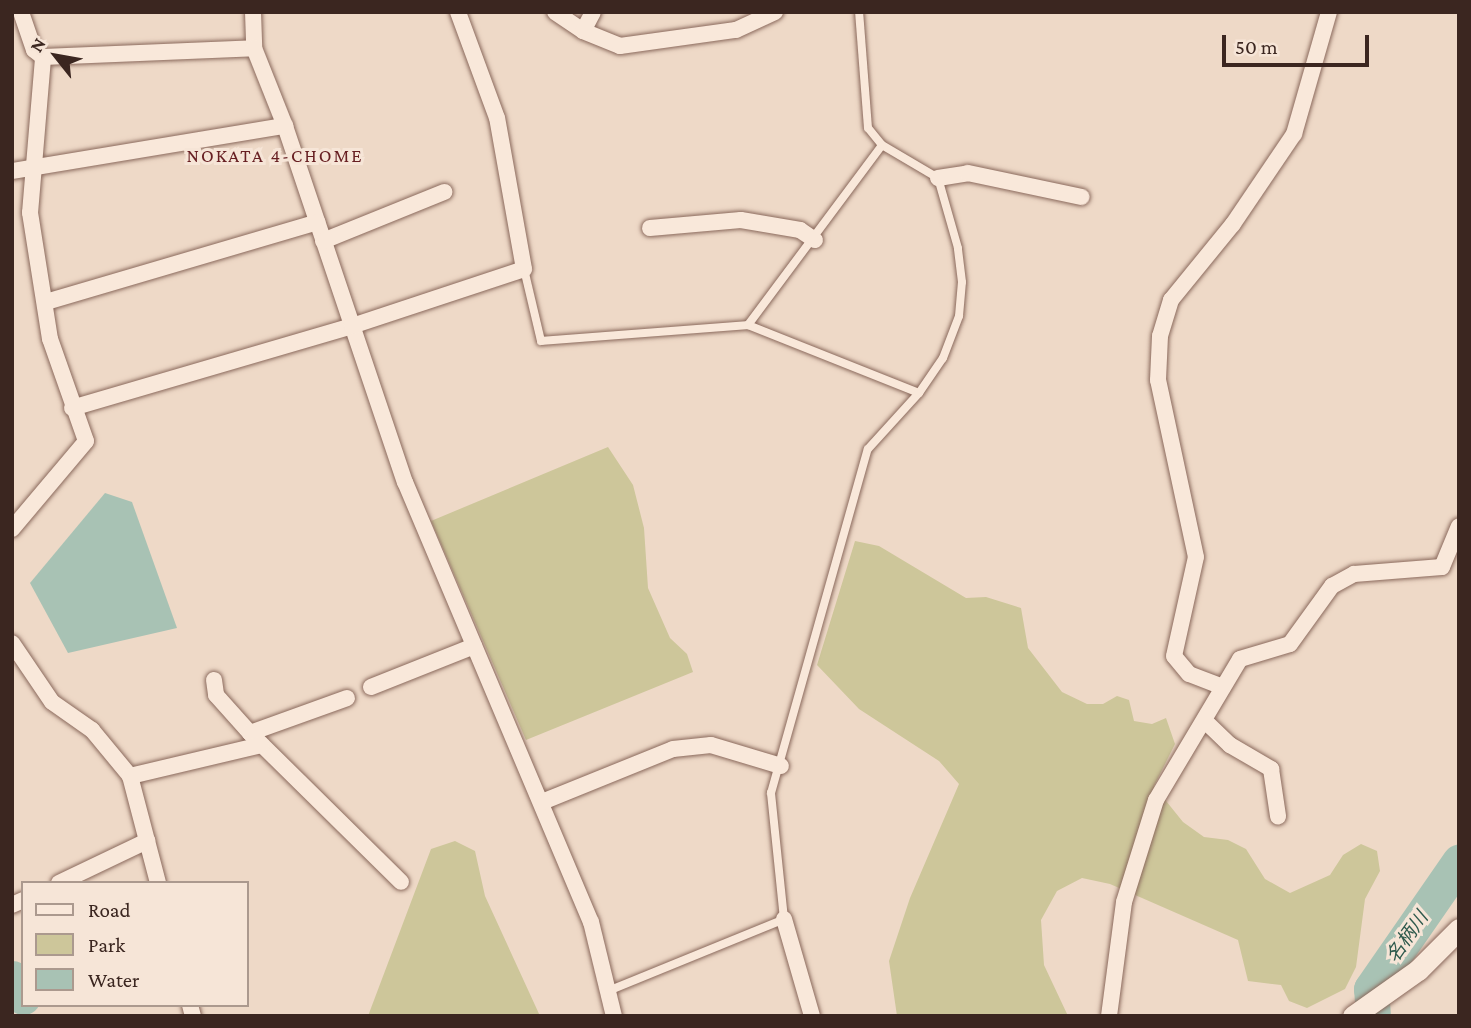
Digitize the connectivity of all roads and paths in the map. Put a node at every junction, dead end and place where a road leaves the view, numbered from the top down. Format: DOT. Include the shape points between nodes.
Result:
graph roads {
  1 [pos="21,12"];
  2 [pos="458,12"];
  3 [pos="555,12"];
  4 [pos="593,12"];
  5 [pos="775,12"];
  6 [pos="859,12"];
  7 [pos="1329,12"];
  8 [pos="257,14"];
  9 [pos="583,31"];
  10 [pos="254,48"];
  11 [pos="43,57"];
  12 [pos="285,126"];
  13 [pos="882,145"];
  14 [pos="32,165"];
  15 [pos="12,171"];
  16 [pos="938,178"];
  17 [pos="444,192"];
  18 [pos="1082,197"];
  19 [pos="317,222"];
  20 [pos="650,228"];
  21 [pos="815,240"];
  22 [pos="323,241"];
  23 [pos="524,269"];
  24 [pos="46,302"];
  25 [pos="748,325"];
  26 [pos="352,326"];
  27 [pos="919,393"];
  28 [pos="72,408"];
  29 [pos="1459,526"];
  30 [pos="12,529"];
  31 [pos="12,643"];
  32 [pos="474,646"];
  33 [pos="214,680"];
  34 [pos="371,687"];
  35 [pos="1223,687"];
  36 [pos="347,698"];
  37 [pos="1205,722"];
  38 [pos="256,739"];
  39 [pos="781,765"];
  40 [pos="130,776"];
  41 [pos="541,802"];
  42 [pos="1278,816"];
  43 [pos="147,841"];
  44 [pos="63,881"];
  45 [pos="157,881"];
  46 [pos="401,882"];
  47 [pos="784,919"];
  48 [pos="1459,929"];
  49 [pos="608,991"];
  50 [pos="1366,1008"];
  51 [pos="614,1016"];
  52 [pos="812,1016"];
  53 [pos="1109,1016"];
  1 -- 11 [label="street" via="34,50"];
  2 -- 23 [label="street" via="497,118"];
  3 -- 9 [label="street"];
  4 -- 9 [label="street"];
  5 -- 9 [label="street" via="736,30 620,46"];
  6 -- 13 [label="lane" via="868,128"];
  7 -- 35 [label="street" via="1294,134 1233,224 1171,300 1160,336 1158,380 1196,557 1174,656 1189,674"];
  8 -- 10 [label="street"];
  10 -- 11 [label="street"];
  10 -- 12 [label="street"];
  11 -- 14 [label="street"];
  12 -- 14 [label="street" via="43,167"];
  12 -- 19 [label="street"];
  13 -- 16 [label="lane"];
  13 -- 21 [label="lane"];
  14 -- 15 [label="street"];
  14 -- 24 [label="street" via="30,213"];
  16 -- 18 [label="street" via="968,173"];
  16 -- 27 [label="lane" via="958,248 959,316 943,358"];
  17 -- 22 [label="street"];
  19 -- 22 [label="street"];
  19 -- 24 [label="street"];
  20 -- 21 [label="street" via="741,220 800,230"];
  21 -- 25 [label="lane"];
  22 -- 26 [label="street"];
  23 -- 25 [label="lane" via="541,341"];
  23 -- 26 [label="street"];
  24 -- 28 [label="street" via="50,339"];
  25 -- 27 [label="lane"];
  26 -- 28 [label="street"];
  26 -- 32 [label="street" via="405,482"];
  27 -- 39 [label="lane" via="868,449"];
  28 -- 30 [label="street" via="86,441"];
  29 -- 35 [label="street" via="1442,567 1354,574 1332,586 1290,644 1240,659"];
  31 -- 40 [label="street" via="52,702 92,730"];
  32 -- 34 [label="street"];
  32 -- 41 [label="street"];
  33 -- 38 [label="street" via="216,695"];
  35 -- 37 [label="street"];
  36 -- 38 [label="street"];
  37 -- 42 [label="street" via="1230,745 1271,769"];
  37 -- 53 [label="street" via="1156,800 1124,902"];
  38 -- 40 [label="street"];
  38 -- 46 [label="street"];
  39 -- 41 [label="street" via="711,745 673,749"];
  39 -- 47 [label="lane" via="771,793"];
  40 -- 43 [label="street"];
  41 -- 49 [label="street" via="591,922"];
  43 -- 44 [label="street"];
  43 -- 45 [label="street"];
  47 -- 49 [label="lane"];
  47 -- 52 [label="street"];
  48 -- 50 [label="street" via="1418,970"];
  49 -- 51 [label="street"];
}
